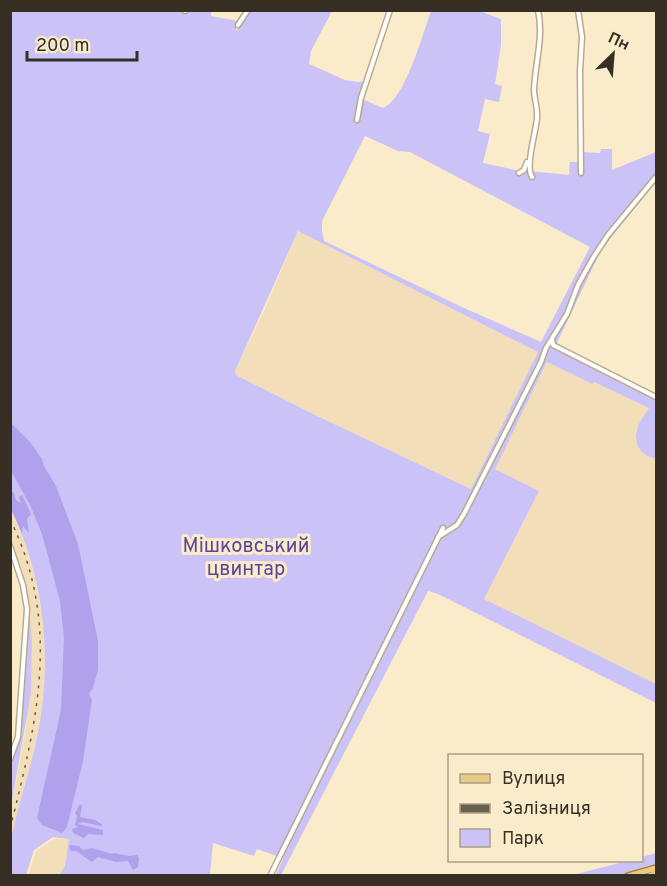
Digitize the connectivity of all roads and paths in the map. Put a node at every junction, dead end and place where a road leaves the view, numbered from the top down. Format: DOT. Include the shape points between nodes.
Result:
graph roads {
  1 [pos="248,10"];
  2 [pos="390,10"];
  3 [pos="538,10"];
  4 [pos="578,10"];
  5 [pos="238,25"];
  6 [pos="357,120"];
  7 [pos="529,159"];
  8 [pos="519,173"];
  9 [pos="581,173"];
  10 [pos="531,177"];
  11 [pos="657,177"];
  12 [pos="551,344"];
  13 [pos="657,397"];
  14 [pos="443,528"];
  15 [pos="438,537"];
  16 [pos="10,546"];
  17 [pos="10,759"];
  18 [pos="657,868"];
  19 [pos="657,873"];
  20 [pos="270,876"];
  21 [pos="628,876"];
  22 [pos="649,876"];
  1 -- 5 [label="street"];
  2 -- 6 [label="street"];
  3 -- 7 [label="street" via="540,38 534,88 537,112"];
  4 -- 9 [label="street" via="582,37"];
  7 -- 8 [label="street"];
  7 -- 10 [label="street"];
  11 -- 12 [label="street" via="600,247"];
  12 -- 13 [label="street"];
  12 -- 15 [label="street" via="464,514 457,525"];
  14 -- 15 [label="street"];
  15 -- 20 [label="street"];
  16 -- 17 [label="street" via="27,614 18,737"];
  18 -- 21 [label="main road"];
  19 -- 22 [label="main road"];
}
